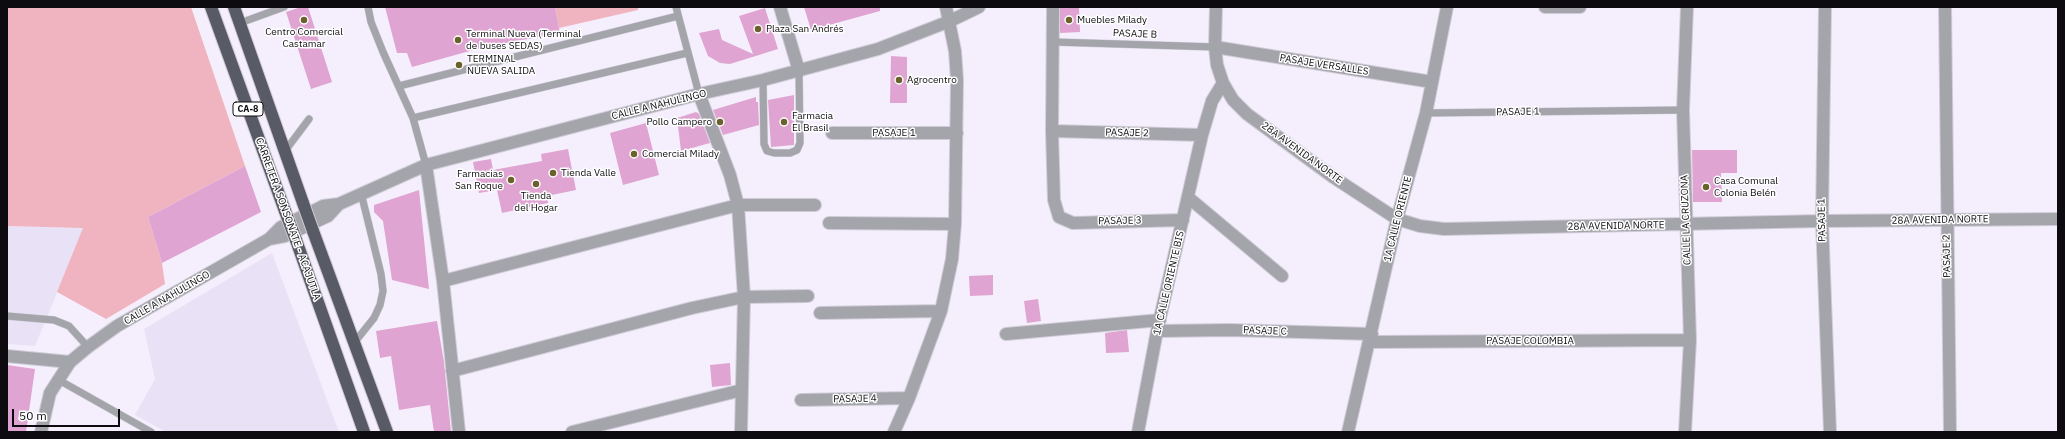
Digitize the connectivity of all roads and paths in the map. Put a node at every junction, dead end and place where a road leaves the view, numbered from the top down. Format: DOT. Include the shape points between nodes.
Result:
graph roads {
  1 [pos="211,7"];
  2 [pos="234,7"];
  3 [pos="284,7"];
  4 [pos="368,7"];
  5 [pos="676,7"];
  6 [pos="780,7"];
  7 [pos="946,7"];
  8 [pos="979,7"];
  9 [pos="1053,7"];
  10 [pos="1216,7"];
  11 [pos="1447,7"];
  12 [pos="1546,7"];
  13 [pos="1580,7"];
  14 [pos="1688,7"];
  15 [pos="1825,7"];
  16 [pos="1945,7"];
  17 [pos="678,16"];
  18 [pos="950,21"];
  19 [pos="240,23"];
  20 [pos="1054,42"];
  21 [pos="1215,47"];
  22 [pos="688,53"];
  23 [pos="799,71"];
  24 [pos="763,80"];
  25 [pos="1432,82"];
  26 [pos="1224,83"];
  27 [pos="399,86"];
  28 [pos="698,94"];
  29 [pos="1683,110"];
  30 [pos="1426,113"];
  31 [pos="413,118"];
  32 [pos="308,119"];
  33 [pos="1052,131"];
  34 [pos="832,133"];
  35 [pos="957,133"];
  36 [pos="1202,135"];
  37 [pos="285,151"];
  38 [pos="426,165"];
  39 [pos="361,193"];
  40 [pos="1189,198"];
  41 [pos="738,205"];
  42 [pos="815,205"];
  43 [pos="1947,219"];
  44 [pos="2058,219"];
  45 [pos="1183,220"];
  46 [pos="1397,220"];
  47 [pos="1822,221"];
  48 [pos="829,223"];
  49 [pos="955,224"];
  50 [pos="1687,225"];
  51 [pos="1282,276"];
  52 [pos="443,281"];
  53 [pos="808,296"];
  54 [pos="744,297"];
  55 [pos="941,311"];
  56 [pos="820,313"];
  57 [pos="7,316"];
  58 [pos="1159,326"];
  59 [pos="1006,334"];
  60 [pos="1371,338"];
  61 [pos="1690,340"];
  62 [pos="354,343"];
  63 [pos="88,347"];
  64 [pos="7,356"];
  65 [pos="70,362"];
  66 [pos="452,371"];
  67 [pos="57,379"];
  68 [pos="742,390"];
  69 [pos="909,398"];
  70 [pos="801,400"];
  71 [pos="41,432"];
  72 [pos="151,432"];
  73 [pos="364,432"];
  74 [pos="387,432"];
  75 [pos="459,432"];
  76 [pos="572,432"];
  77 [pos="741,432"];
  78 [pos="894,432"];
  79 [pos="1138,432"];
  80 [pos="1348,432"];
  81 [pos="1685,432"];
  82 [pos="1830,432"];
  83 [pos="1950,432"];
  1 -- 73 [label="highway, CARRETERA SONSONATE - ACAJUTLA / CA-8, bridge"];
  2 -- 19 [label="highway, CARRETERA SONSONATE - ACAJUTLA / CA-8"];
  3 -- 19 [label="lane"];
  4 -- 27 [label="lane" via="371,22"];
  5 -- 17 [label="lane"];
  6 -- 23 [label="street"];
  7 -- 18 [label="street"];
  8 -- 18 [label="street, CALLE A NAHULINGO"];
  9 -- 20 [label="street"];
  10 -- 21 [label="street, 28A AVENIDA NORTE"];
  11 -- 25 [label="street, 1A CALLE ORIENTE"];
  12 -- 13 [label="street"];
  14 -- 29 [label="street, CALLE LA CRUZONA"];
  15 -- 47 [label="street, PASAJE 1"];
  16 -- 43 [label="street, PASAJE 2"];
  17 -- 22 [label="lane"];
  17 -- 27 [label="lane"];
  18 -- 23 [label="street, CALLE A NAHULINGO" via="878,49"];
  18 -- 35 [label="street" via="957,80"];
  19 -- 37 [label="highway, CARRETERA SONSONATE - ACAJUTLA / CA-8"];
  20 -- 21 [label="lane, PASAJE B"];
  20 -- 33 [label="street"];
  21 -- 25 [label="street, PASAJE VERSALLES"];
  21 -- 26 [label="street, 28A AVENIDA NORTE" via="1217,65"];
  22 -- 28 [label="lane"];
  22 -- 31 [label="lane"];
  23 -- 24 [label="street, CALLE A NAHULINGO"];
  23 -- 24 [label="lane" via="800,143 797,150 790,153 767,151 764,144"];
  24 -- 28 [label="street, CALLE A NAHULINGO"];
  25 -- 30 [label="street, 1A CALLE ORIENTE"];
  26 -- 36 [label="street, 1A CALLE ORIENTE BIS" via="1212,101"];
  26 -- 46 [label="street, 28A AVENIDA NORTE" via="1234,100 1247,114 1363,199"];
  27 -- 31 [label="lane"];
  28 -- 38 [label="street, CALLE A NAHULINGO"];
  28 -- 41 [label="street" via="730,175"];
  29 -- 30 [label="lane, PASAJE 1"];
  29 -- 50 [label="street, CALLE LA CRUZONA"];
  30 -- 46 [label="street, 1A CALLE ORIENTE"];
  31 -- 38 [label="lane"];
  32 -- 37 [label="lane"];
  33 -- 36 [label="street, PASAJE 2"];
  33 -- 45 [label="street, PASAJE 3" via="1054,200 1058,217 1073,222"];
  34 -- 35 [label="street, PASAJE 1"];
  35 -- 49 [label="street"];
  36 -- 40 [label="street, 1A CALLE ORIENTE BIS"];
  37 -- 62 [label="highway, CARRETERA SONSONATE - ACAJUTLA / CA-8, bridge"];
  38 -- 39 [label="street, CALLE A NAHULINGO"];
  38 -- 52 [label="street"];
  39 -- 62 [label="lane" via="383,291 374,318"];
  39 -- 63 [label="street, CALLE A NAHULINGO" via="339,204 328,216 285,236 269,239 117,326"];
  40 -- 45 [label="street, 1A CALLE ORIENTE BIS"];
  40 -- 51 [label="street"];
  41 -- 42 [label="street"];
  41 -- 52 [label="street"];
  41 -- 54 [label="street"];
  43 -- 44 [label="street, 28A AVENIDA NORTE"];
  43 -- 47 [label="street, 28A AVENIDA NORTE"];
  43 -- 83 [label="street, PASAJE 2"];
  45 -- 58 [label="street, 1A CALLE ORIENTE BIS"];
  46 -- 50 [label="street, 28A AVENIDA NORTE" via="1444,229"];
  46 -- 60 [label="street, 1A CALLE ORIENTE"];
  47 -- 50 [label="street, 28A AVENIDA NORTE"];
  47 -- 82 [label="street, PASAJE 1"];
  48 -- 49 [label="street"];
  49 -- 55 [label="street" via="951,266"];
  50 -- 61 [label="street, CALLE LA CRUZONA"];
  52 -- 66 [label="street"];
  53 -- 54 [label="street"];
  54 -- 66 [label="street" via="692,308"];
  54 -- 68 [label="street"];
  55 -- 56 [label="street"];
  55 -- 69 [label="street"];
  57 -- 63 [label="lane" via="54,320 68,326"];
  58 -- 59 [label="street, PASAJE C"];
  58 -- 60 [label="street, PASAJE C"];
  58 -- 79 [label="street, 1A CALLE ORIENTE BIS"];
  60 -- 61 [label="street, PASAJE COLOMBIA"];
  60 -- 80 [label="street, 1A CALLE ORIENTE"];
  61 -- 81 [label="street, CALLE LA CRUZONA"];
  62 -- 74 [label="highway, CARRETERA SONSONATE - ACAJUTLA / CA-8"];
  63 -- 65 [label="street, CALLE A NAHULINGO"];
  64 -- 65 [label="street"];
  65 -- 67 [label="street, CALLE A NAHULINGO"];
  66 -- 75 [label="street"];
  67 -- 71 [label="street, CALLE A NAHULINGO" via="50,393"];
  67 -- 72 [label="lane"];
  68 -- 76 [label="street"];
  68 -- 77 [label="street"];
  69 -- 70 [label="street, PASAJE 4"];
  69 -- 78 [label="street"];
}
